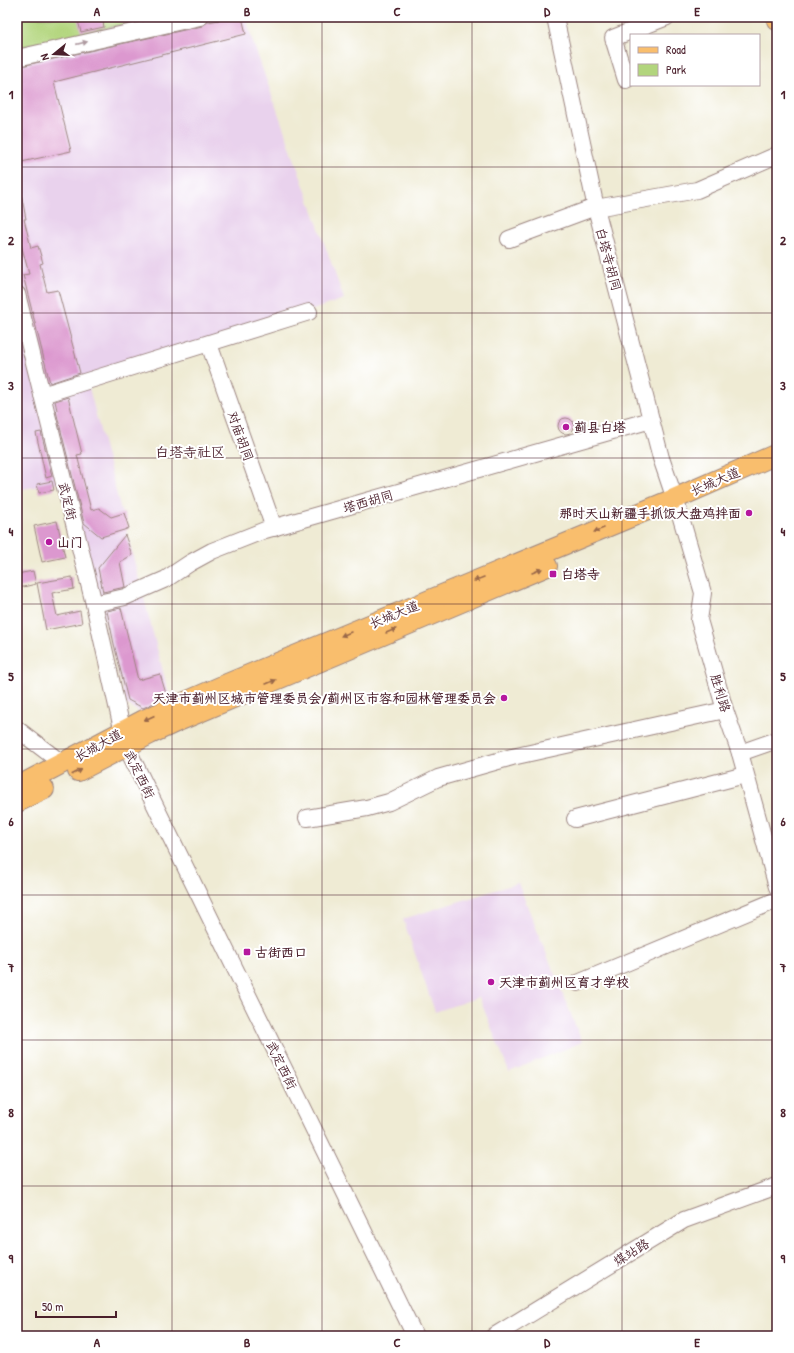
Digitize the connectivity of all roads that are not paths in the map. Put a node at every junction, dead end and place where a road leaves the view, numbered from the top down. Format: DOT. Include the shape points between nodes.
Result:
graph roads {
  1 [pos="200,17"];
  2 [pos="554,17"];
  3 [pos="667,17"];
  4 [pos="776,17"];
  5 [pos="777,20"];
  6 [pos="17,58"];
  7 [pos="626,80"];
  8 [pos="777,154"];
  9 [pos="596,208"];
  10 [pos="509,239"];
  11 [pos="17,294"];
  12 [pos="309,312"];
  13 [pos="209,344"];
  14 [pos="24,350"];
  15 [pos="42,395"];
  16 [pos="651,420"];
  17 [pos="777,454"];
  18 [pos="777,469"];
  19 [pos="676,505"];
  20 [pos="274,528"];
  21 [pos="94,604"];
  22 [pos="725,710"];
  23 [pos="17,729"];
  24 [pos="128,740"];
  25 [pos="777,740"];
  26 [pos="740,753"];
  27 [pos="63,764"];
  28 [pos="745,775"];
  29 [pos="17,787"];
  30 [pos="17,802"];
  31 [pos="307,818"];
  32 [pos="575,819"];
  33 [pos="777,887"];
  34 [pos="777,900"];
  35 [pos="578,983"];
  36 [pos="777,1186"];
  37 [pos="415,1336"];
  38 [pos="421,1336"];
  39 [pos="494,1336"];
  6 -- 1 [label="street, one-way"];
  2 -- 9 [label="street, 白塔寺胡同"];
  3 -- 7 [label="street" via="613,38"];
  4 -- 5 [label="main road"];
  8 -- 9 [label="street" via="697,190"];
  9 -- 10 [label="street"];
  9 -- 16 [label="street, 白塔寺胡同"];
  11 -- 14 [label="street, 武定街"];
  12 -- 13 [label="street"];
  13 -- 15 [label="street"];
  13 -- 20 [label="street, 对庙胡同"];
  14 -- 15 [label="street, 武定街"];
  15 -- 21 [label="street, 武定街"];
  16 -- 19 [label="street, 白塔寺胡同"];
  16 -- 20 [label="street, 塔西胡同"];
  17 -- 19 [label="main road, 长城大道"];
  18 -- 19 [label="main road, 长城大道"];
  19 -- 22 [label="street, 胜利路" via="703,593 699,620"];
  19 -- 24 [label="main road, 长城大道" via="234,681 144,720"];
  20 -- 21 [label="street, 塔西胡同" via="212,551 166,579 125,597"];
  21 -- 24 [label="street, 武定街"];
  22 -- 26 [label="street, 胜利路"];
  22 -- 31 [label="street" via="512,757 438,778 389,802"];
  23 -- 27 [label="street"];
  24 -- 27 [label="main road, 长城大道"];
  30 -- 24 [label="main road, 长城大道, one-way"];
  24 -- 37 [label="street, 武定西街"];
  24 -- 38 [label="street, 武定西街"];
  25 -- 26 [label="street"];
  26 -- 28 [label="street, 胜利路"];
  27 -- 29 [label="main road, 长城大道"];
  28 -- 32 [label="street"];
  28 -- 33 [label="street, 胜利路"];
  34 -- 35 [label="street"];
  36 -- 39 [label="street, 煤站路" via="684,1220"];
}
